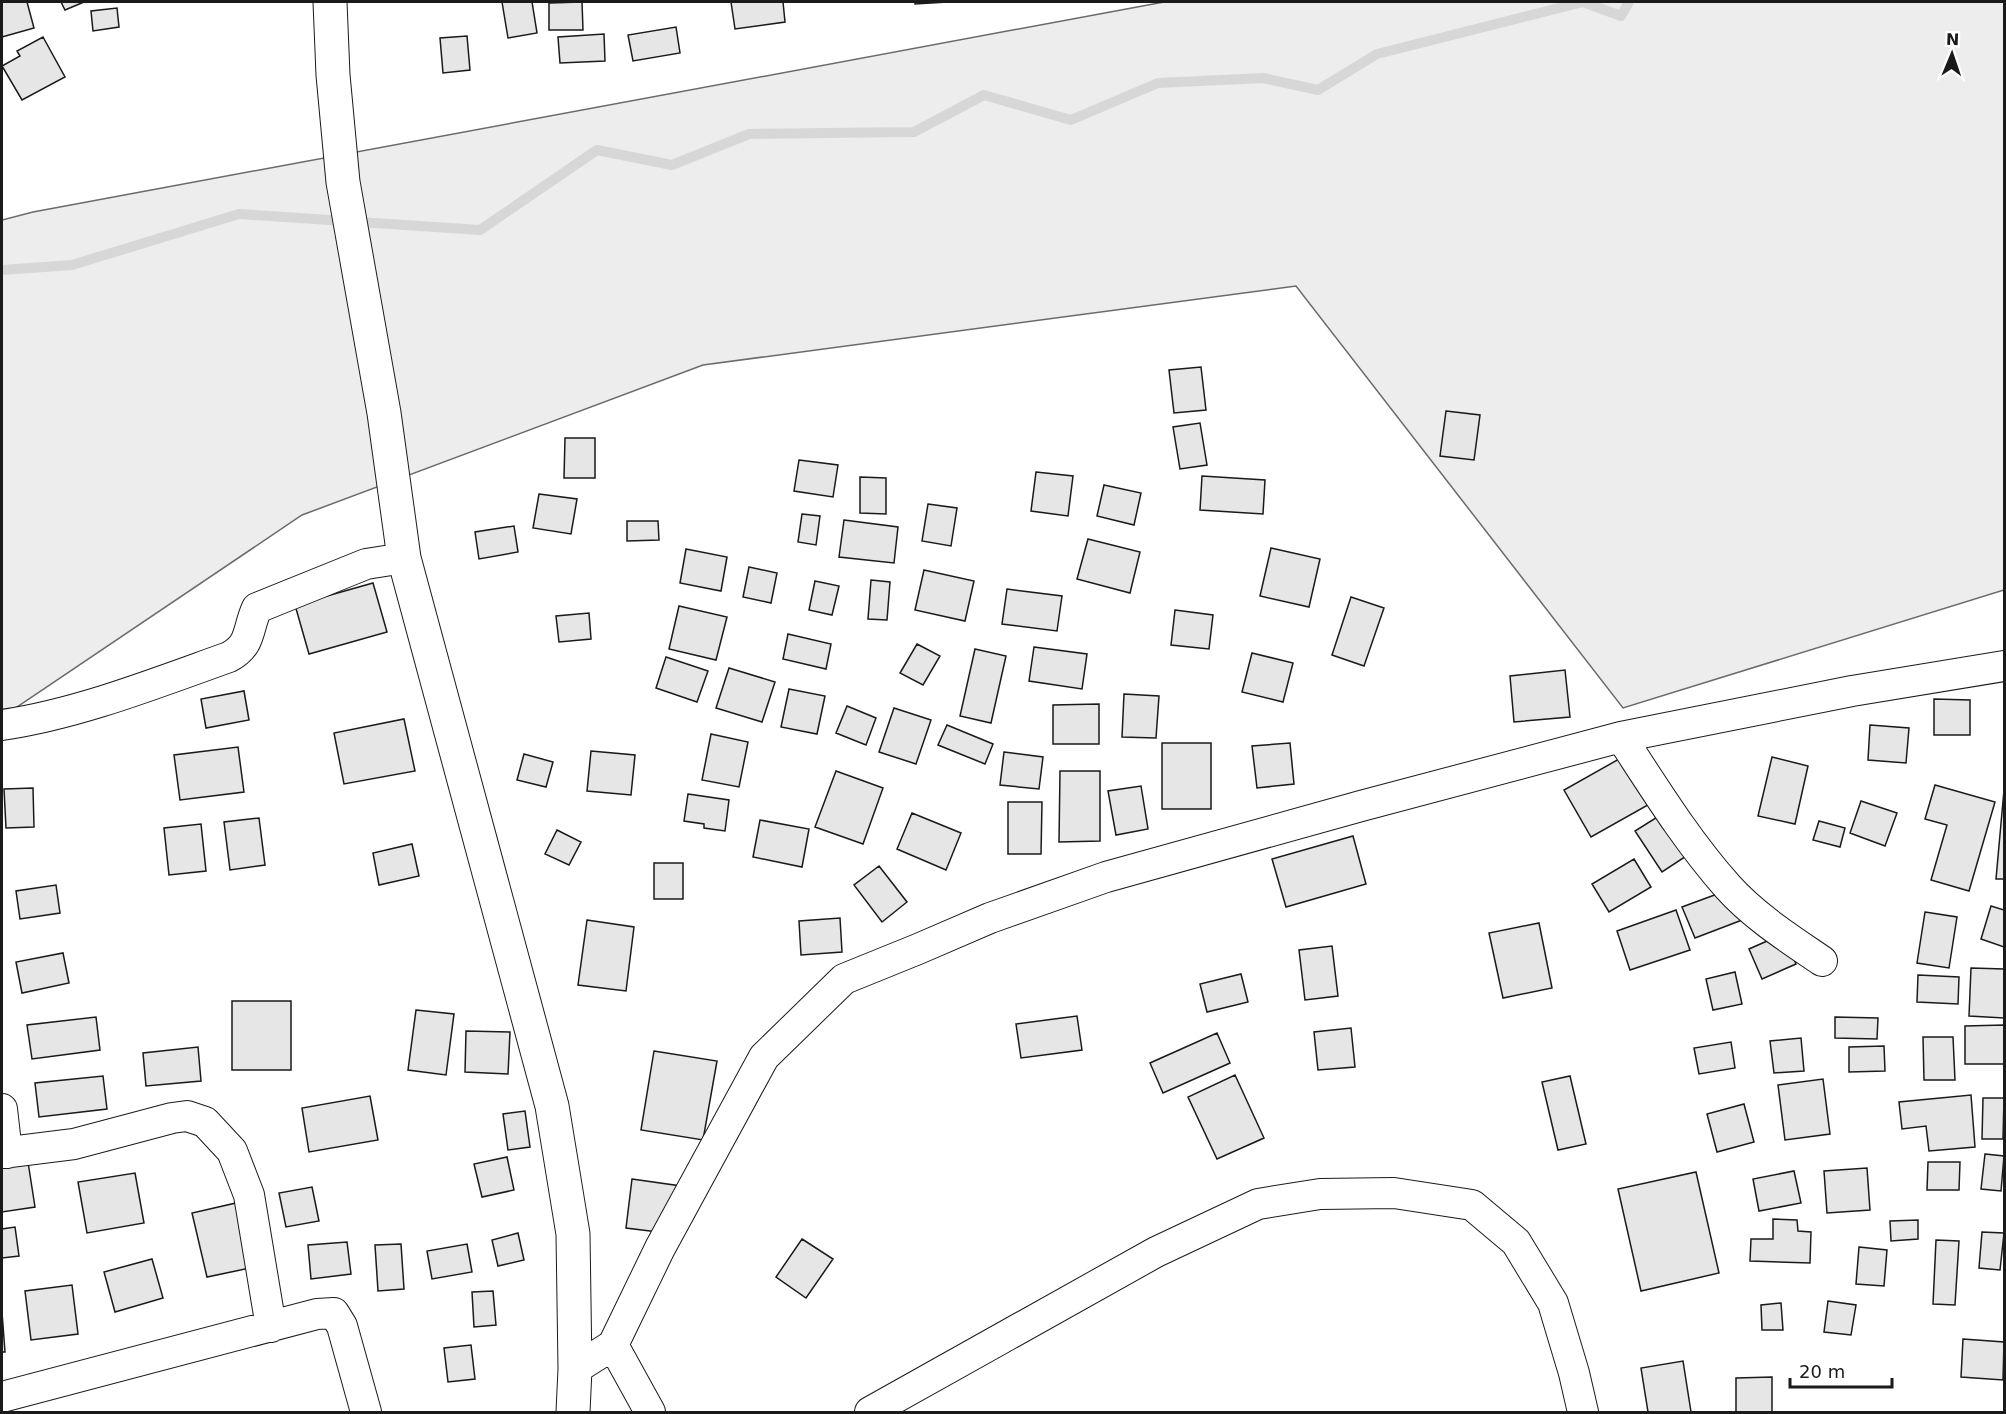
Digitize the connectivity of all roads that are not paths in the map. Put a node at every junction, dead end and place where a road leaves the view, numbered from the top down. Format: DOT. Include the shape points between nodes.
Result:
graph roads {
  1 [pos="330,2"];
  2 [pos="404,558"];
  3 [pos="2004,666"];
  4 [pos="2,726"];
  5 [pos="1621,737"];
  6 [pos="1822,961"];
  7 [pos="2,1109"];
  8 [pos="4,1153"];
  9 [pos="271,1327"];
  10 [pos="613,1345"];
  11 [pos="575,1369"];
  12 [pos="2,1397"];
  13 [pos="366,1413"];
  14 [pos="573,1413"];
  15 [pos="650,1413"];
  16 [pos="870,1413"];
  17 [pos="1583,1413"];
  1 -- 2 [label="street" via="343,182 384,413"];
  2 -- 4 [label="street" via="366,564 257,608 246,643 229,657 103,700"];
  2 -- 11 [label="street" via="552,1106 573,1234"];
  3 -- 5 [label="street" via="1852,691"];
  5 -- 6 [label="street" via="1695,848 1728,887"];
  5 -- 10 [label="street" via="1106,877 990,918 844,979 764,1057 660,1248"];
  7 -- 8 [label="street"];
  8 -- 9 [label="street" via="74,1144 172,1118 187,1116 205,1122 232,1151 249,1195"];
  9 -- 12 [label="street"];
  9 -- 13 [label="street" via="334,1313 342,1326"];
  10 -- 11 [label="street"];
  10 -- 15 [label="street"];
  11 -- 14 [label="street"];
  16 -- 17 [label="street" via="1156,1251 1258,1204 1320,1194 1394,1192 1472,1205 1516,1242 1552,1303"];
}
